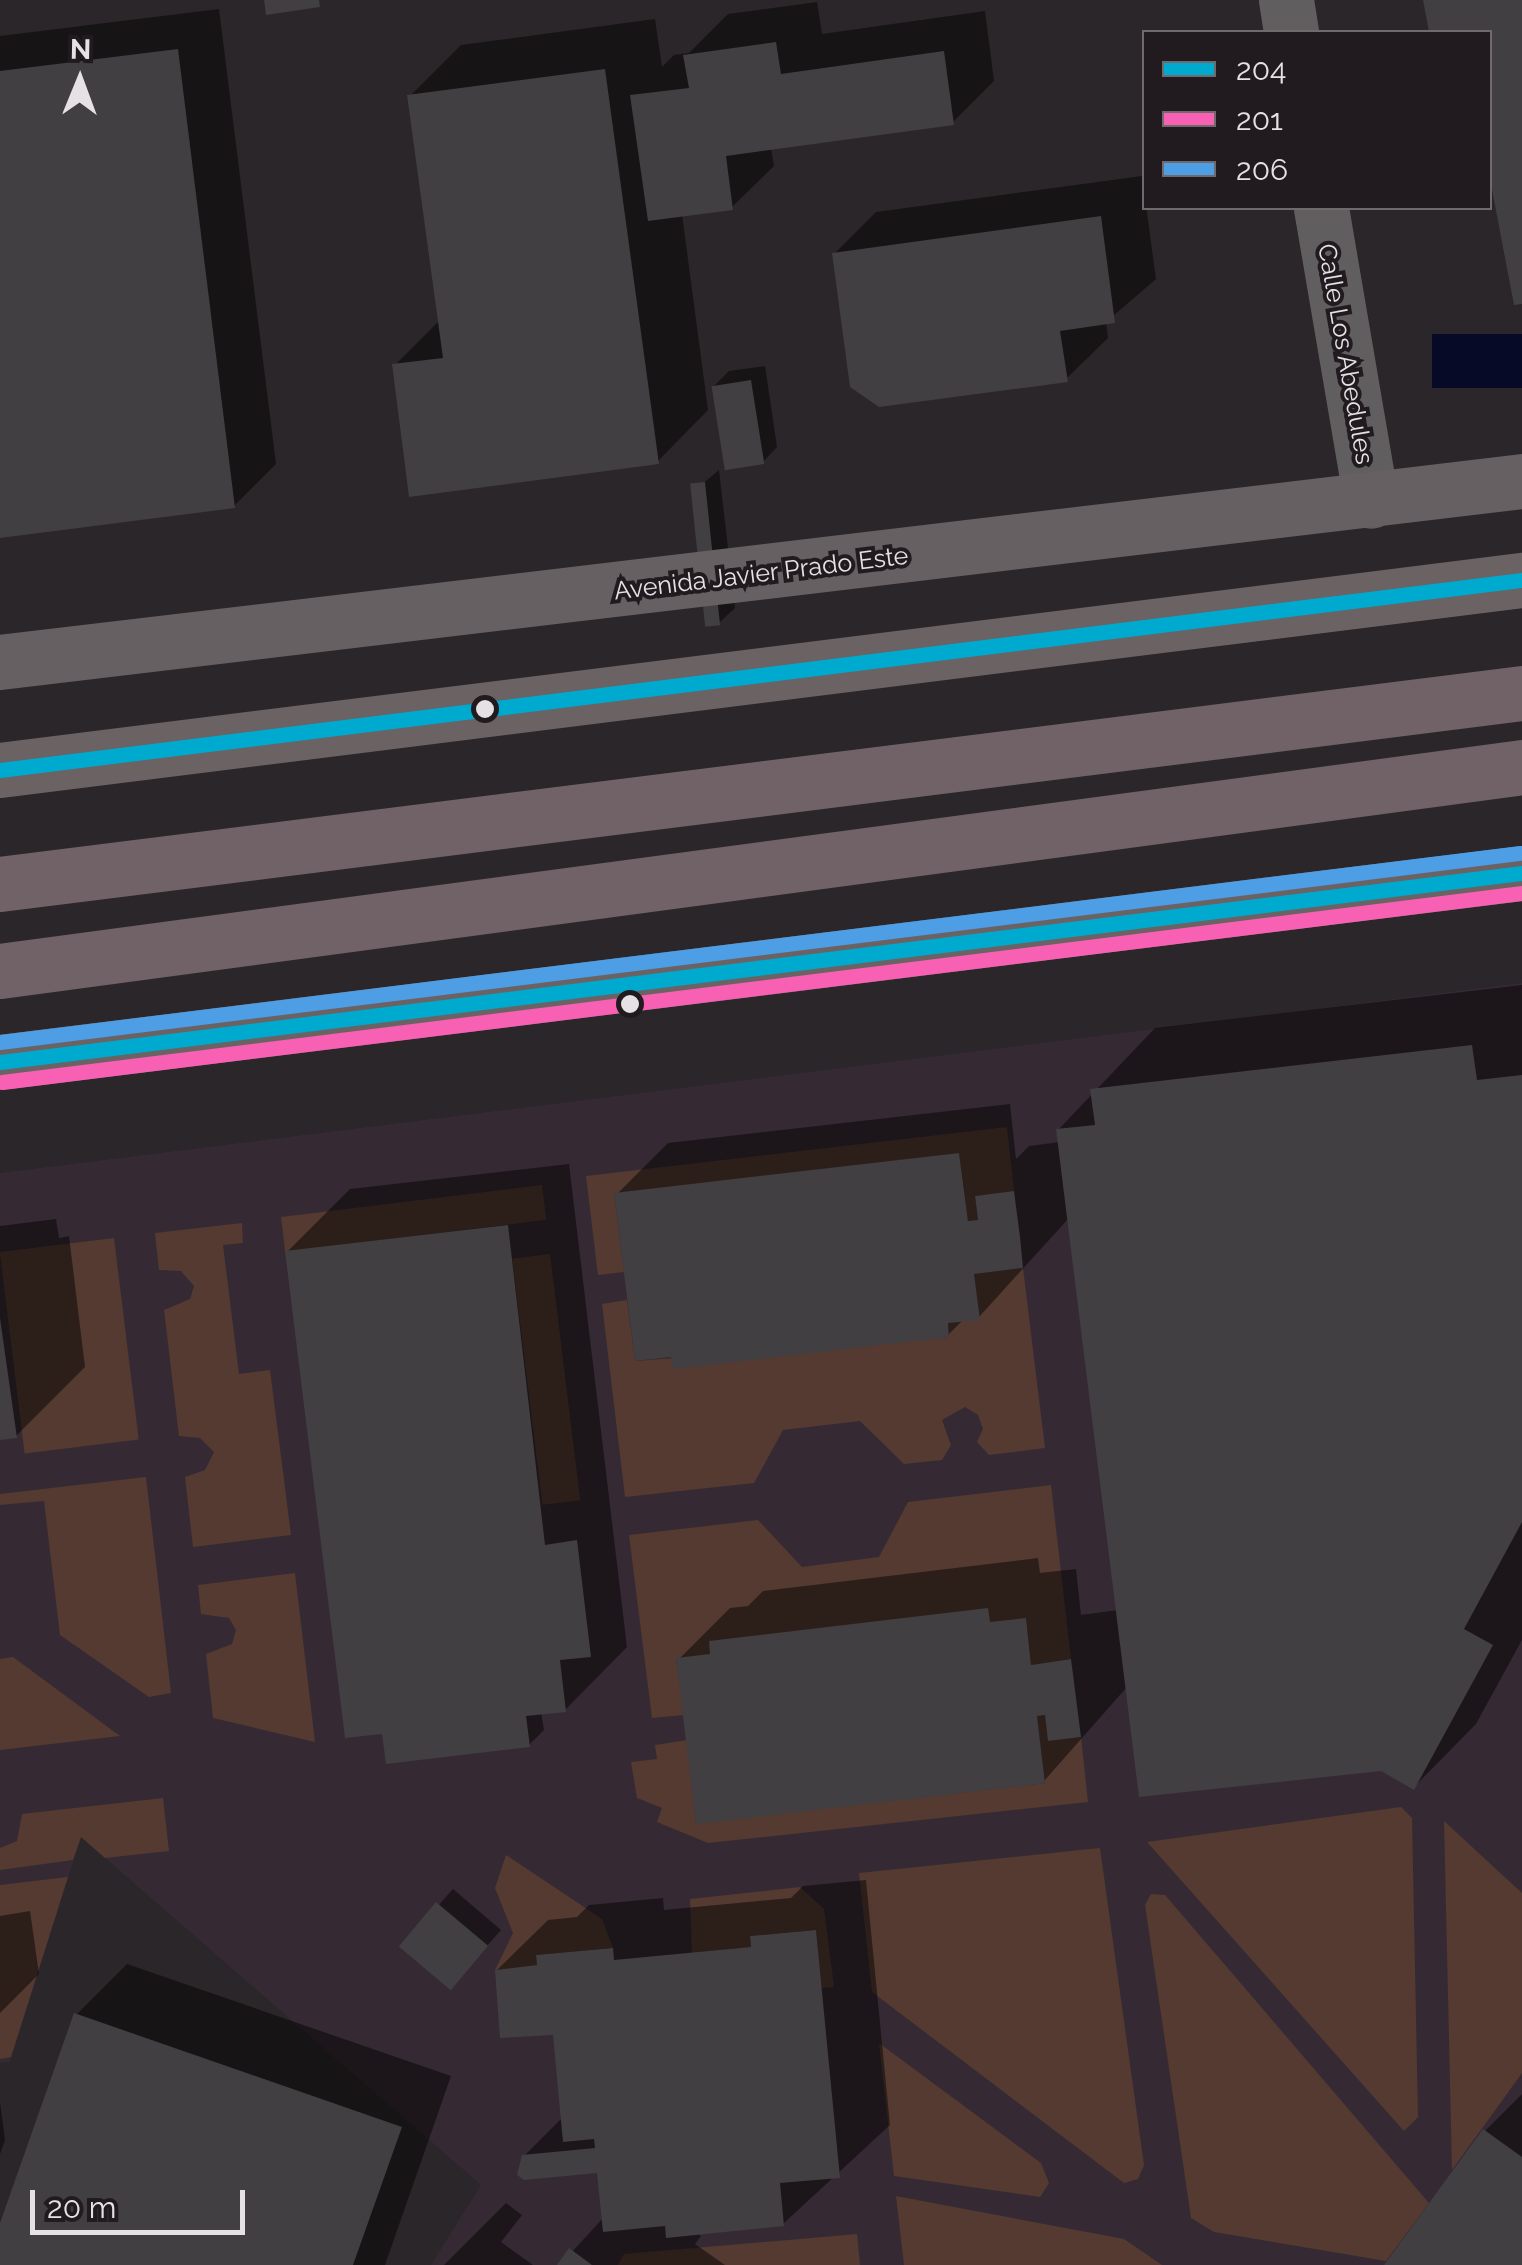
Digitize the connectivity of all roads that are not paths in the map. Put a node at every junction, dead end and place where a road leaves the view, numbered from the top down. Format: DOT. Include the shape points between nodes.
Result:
graph roads {
  1 [pos="1286,0"];
  2 [pos="1291,30"];
  3 [pos="1321,210"];
  4 [pos="1522,480"];
  5 [pos="1371,501"];
  6 [pos="1522,580"];
  7 [pos="0,662"];
  8 [pos="1522,692"];
  9 [pos="1522,768"];
  10 [pos="0,770"];
  11 [pos="1522,873"];
  12 [pos="0,884"];
  13 [pos="0,971"];
  14 [pos="0,1062"];
  1 -- 2 [label="street"];
  3 -- 5 [label="street, Calle Los Abedules"];
  4 -- 5 [label="main road, Avenida Javier Prado Este"];
  5 -- 7 [label="main road, Avenida Javier Prado Este"];
  6 -- 10 [label="main road"];
  8 -- 12 [label="highway"];
  9 -- 13 [label="highway"];
  11 -- 14 [label="main road"];
}
